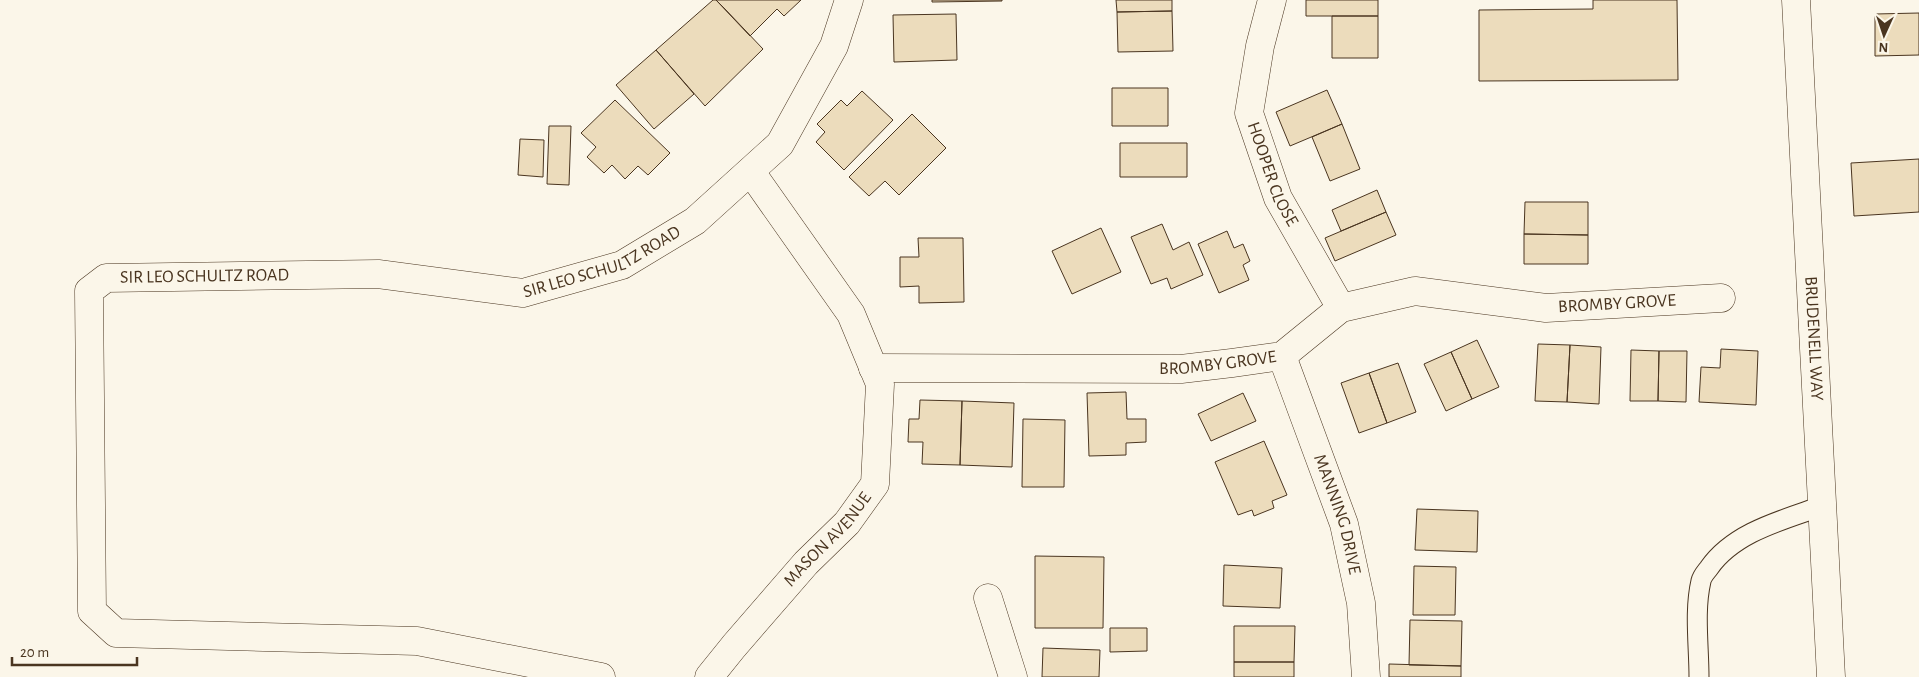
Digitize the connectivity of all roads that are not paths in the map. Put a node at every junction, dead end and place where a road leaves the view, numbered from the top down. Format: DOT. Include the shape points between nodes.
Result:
graph roads {
  1 [pos="848,0"];
  2 [pos="1272,0"];
  3 [pos="1796,0"];
  4 [pos="751,172"];
  5 [pos="1721,298"];
  6 [pos="1341,308"];
  7 [pos="1282,356"];
  8 [pos="874,368"];
  9 [pos="1822,506"];
  10 [pos="988,598"];
  11 [pos="601,677"];
  12 [pos="709,677"];
  13 [pos="1013,677"];
  14 [pos="1366,677"];
  15 [pos="1699,677"];
  16 [pos="1831,677"];
  1 -- 4 [label="street, SIR LEO SCHULTZ ROAD" via="834,46 780,144"];
  2 -- 6 [label="street, HOOPER CLOSE" via="1260,46 1249,113 1278,198"];
  3 -- 9 [label="street, BRUDENELL WAY"];
  4 -- 8 [label="street, MASON AVENUE" via="851,314"];
  4 -- 11 [label="street, SIR LEO SCHULTZ ROAD" via="695,221 622,265 523,292 378,274 106,278 89,291 92,611 116,634 417,641"];
  5 -- 6 [label="street, BROMBY GROVE" via="1546,308 1415,291"];
  6 -- 7 [label="street, BROMBY GROVE"];
  7 -- 8 [label="street, BROMBY GROVE" via="1181,369"];
  7 -- 14 [label="street, MANNING DRIVE" via="1344,524 1361,603"];
  8 -- 12 [label="street, MASON AVENUE" via="880,384 875,484 847,523 806,563"];
  9 -- 15 [label="lane" via="1768,526 1730,545 1705,572 1701,579 1698,609"];
  9 -- 16 [label="street, BRUDENELL WAY"];
  10 -- 13 [label="street"];
}
